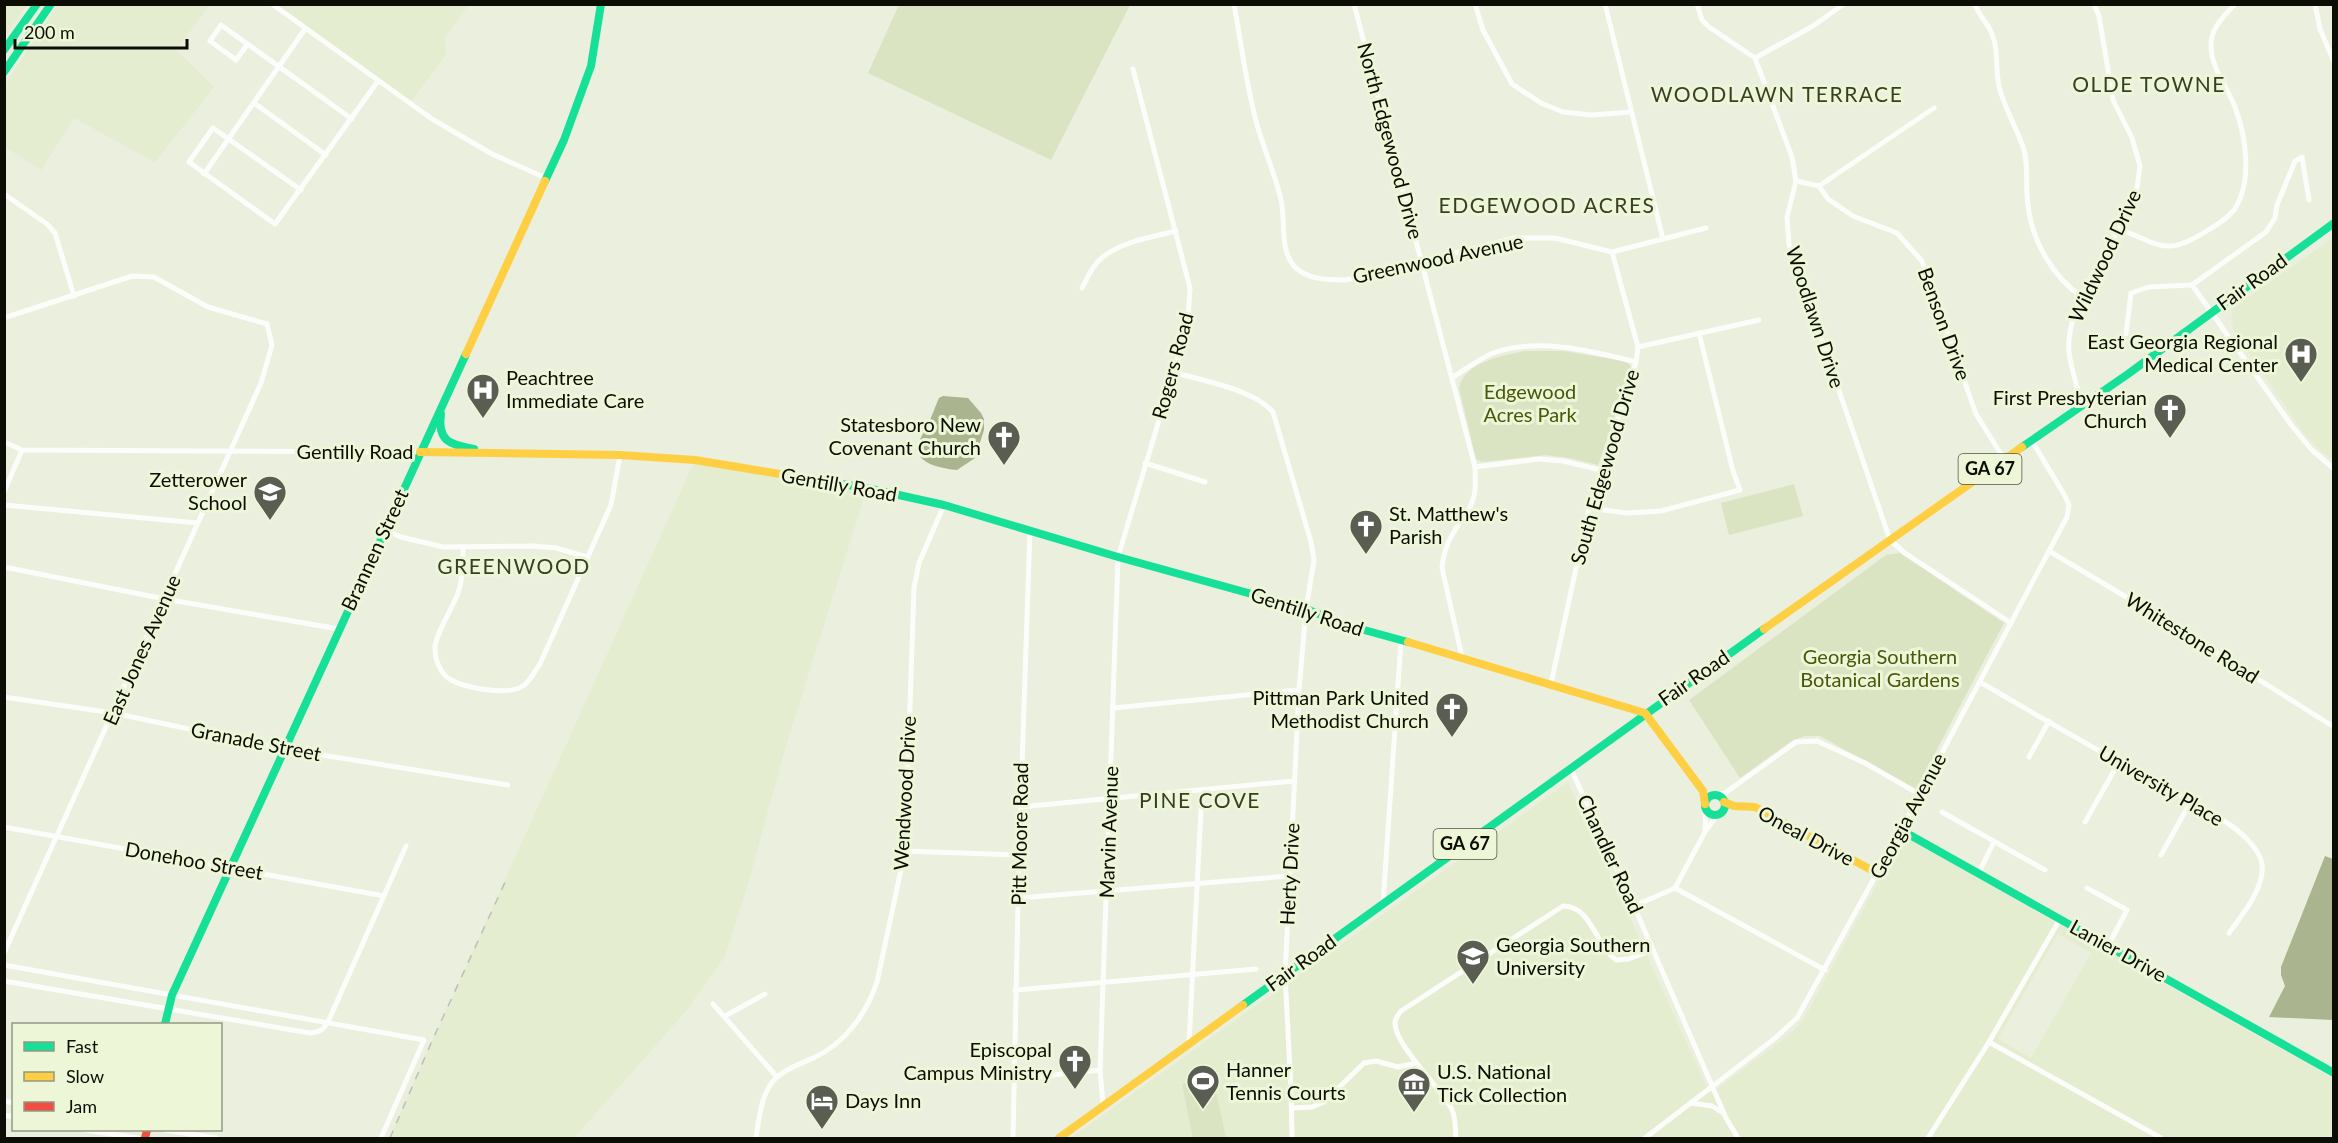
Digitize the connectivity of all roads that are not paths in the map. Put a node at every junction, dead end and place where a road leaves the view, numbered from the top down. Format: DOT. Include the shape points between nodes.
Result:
graph roads {
  1 [pos="37,4"];
  2 [pos="51,4"];
  3 [pos="272,4"];
  4 [pos="601,4"];
  5 [pos="1234,4"];
  6 [pos="1354,4"];
  7 [pos="1475,4"];
  8 [pos="1605,4"];
  9 [pos="1697,4"];
  10 [pos="1844,4"];
  11 [pos="1975,4"];
  12 [pos="2094,4"];
  13 [pos="2235,4"];
  14 [pos="2315,4"];
  15 [pos="305,29"];
  16 [pos="247,45"];
  17 [pos="4,50"];
  18 [pos="1755,58"];
  19 [pos="2334,62"];
  20 [pos="279,68"];
  21 [pos="1133,69"];
  22 [pos="5,70"];
  23 [pos="378,81"];
  24 [pos="254,103"];
  25 [pos="1934,108"];
  26 [pos="1631,112"];
  27 [pos="352,119"];
  28 [pos="229,139"];
  29 [pos="326,155"];
  30 [pos="204,174"];
  31 [pos="546,178"];
  32 [pos="1796,181"];
  33 [pos="1819,186"];
  34 [pos="301,190"];
  35 [pos="4,194"];
  36 [pos="2309,200"];
  37 [pos="2334,223"];
  38 [pos="1706,228"];
  39 [pos="2120,229"];
  40 [pos="1176,231"];
  41 [pos="1663,239"];
  42 [pos="1612,252"];
  43 [pos="1422,263"];
  44 [pos="2192,285"];
  45 [pos="1082,288"];
  46 [pos="74,296"];
  47 [pos="2082,297"];
  48 [pos="2212,311"];
  49 [pos="5,318"];
  50 [pos="1759,320"];
  51 [pos="1699,333"];
  52 [pos="2126,334"];
  53 [pos="1638,347"];
  54 [pos="1636,362"];
  55 [pos="1173,372"];
  56 [pos="1453,377"];
  57 [pos="445,397"];
  58 [pos="2082,405"];
  59 [pos="2032,441"];
  60 [pos="4,442"];
  61 [pos="22,450"];
  62 [pos="420,452"];
  63 [pos="230,453"];
  64 [pos="519,454"];
  65 [pos="620,455"];
  66 [pos="2004,459"];
  67 [pos="1145,463"];
  68 [pos="1475,468"];
  69 [pos="2334,469"];
  70 [pos="1601,470"];
  71 [pos="1205,482"];
  72 [pos="4,492"];
  73 [pos="4,505"];
  74 [pos="944,505"];
  75 [pos="1589,508"];
  76 [pos="198,523"];
  77 [pos="1030,529"];
  78 [pos="385,530"];
  79 [pos="1890,540"];
  80 [pos="463,547"];
  81 [pos="2049,551"];
  82 [pos="587,557"];
  83 [pos="1118,557"];
  84 [pos="4,567"];
  85 [pos="165,599"];
  86 [pos="1306,609"];
  87 [pos="2011,623"];
  88 [pos="339,629"];
  89 [pos="1401,641"];
  90 [pos="1462,657"];
  91 [pos="1980,682"];
  92 [pos="1551,684"];
  93 [pos="1299,690"];
  94 [pos="4,697"];
  95 [pos="1113,708"];
  96 [pos="113,713"];
  97 [pos="1645,713"];
  98 [pos="2049,721"];
  99 [pos="2334,727"];
  100 [pos="285,749"];
  101 [pos="2029,757"];
  102 [pos="2119,762"];
  103 [pos="1570,767"];
  104 [pos="1294,781"];
  105 [pos="508,785"];
  106 [pos="1202,790"];
  107 [pos="1703,790"];
  108 [pos="1919,794"];
  109 [pos="1713,796"];
  110 [pos="1110,798"];
  111 [pos="1724,798"];
  112 [pos="2191,801"];
  113 [pos="1734,806"];
  114 [pos="1020,807"];
  115 [pos="1706,807"];
  116 [pos="1942,812"];
  117 [pos="1720,814"];
  118 [pos="2085,822"];
  119 [pos="4,827"];
  120 [pos="1901,830"];
  121 [pos="1705,832"];
  122 [pos="57,837"];
  123 [pos="1994,842"];
  124 [pos="406,846"];
  125 [pos="905,851"];
  126 [pos="1019,855"];
  127 [pos="2161,855"];
  128 [pos="231,866"];
  129 [pos="2045,870"];
  130 [pos="1877,873"];
  131 [pos="1978,874"];
  132 [pos="1289,876"];
  133 [pos="1197,884"];
  134 [pos="1675,888"];
  135 [pos="2087,888"];
  136 [pos="1107,891"];
  137 [pos="384,896"];
  138 [pos="1019,898"];
  139 [pos="1383,904"];
  140 [pos="1634,906"];
  141 [pos="2060,919"];
  142 [pos="2229,933"];
  143 [pos="2108,946"];
  144 [pos="1653,950"];
  145 [pos="4,953"];
  146 [pos="4,965"];
  147 [pos="1256,969"];
  148 [pos="1825,970"];
  149 [pos="1193,973"];
  150 [pos="1285,975"];
  151 [pos="4,981"];
  152 [pos="1104,982"];
  153 [pos="1015,990"];
  154 [pos="765,993"];
  155 [pos="172,995"];
  156 [pos="713,1004"];
  157 [pos="169,1008"];
  158 [pos="725,1016"];
  159 [pos="328,1022"];
  160 [pos="165,1023"];
  161 [pos="1989,1042"];
  162 [pos="1189,1043"];
  163 [pos="1416,1063"];
  164 [pos="1100,1070"];
  165 [pos="2334,1073"];
  166 [pos="777,1077"];
  167 [pos="1014,1079"];
  168 [pos="1714,1086"];
  169 [pos="1691,1103"];
  170 [pos="1103,1107"];
  171 [pos="1292,1107"];
  172 [pos="1725,1115"];
  173 [pos="92,1131"];
  174 [pos="171,1131"];
  175 [pos="138,1138"];
  176 [pos="216,1138"];
  177 [pos="381,1138"];
  178 [pos="756,1138"];
  179 [pos="1013,1138"];
  180 [pos="1059,1138"];
  181 [pos="1292,1138"];
  182 [pos="1456,1138"];
  183 [pos="1645,1138"];
  184 [pos="1738,1138"];
  185 [pos="1928,1138"];
  186 [pos="2161,1138"];
  1 -- 17 [label="street"];
  2 -- 22 [label="street"];
  3 -- 15 [label="street"];
  4 -- 31 [label="street, Brannen Street" via="591,66"];
  5 -- 43 [label="street, Greenwood Avenue" via="1256,121 1282,202 1285,243 1294,266 1310,276 1346,280"];
  6 -- 43 [label="street, North Edgewood Drive"];
  7 -- 26 [label="street" via="1483,30 1512,84 1563,112"];
  8 -- 26 [label="street"];
  9 -- 18 [label="street" via="1709,27"];
  10 -- 18 [label="street"];
  11 -- 47 [label="street" via="1992,33 1998,85 2024,151 2035,236 2049,262 2071,290"];
  12 -- 39 [label="street, Wildwood Drive" via="2113,100 2132,138 2140,166 2136,195"];
  13 -- 39 [label="street" via="2214,29 2211,47 2212,60 2240,122 2245,165 2239,200 2222,222 2183,245 2164,247"];
  14 -- 19 [label="street" via="2320,29"];
  15 -- 20 [label="street"];
  15 -- 23 [label="street"];
  16 -- 16 [label="street" via="221,26 210,41 236,60"];
  16 -- 20 [label="street"];
  18 -- 32 [label="street, Woodlawn Drive" via="1792,157"];
  20 -- 24 [label="street"];
  20 -- 27 [label="street"];
  21 -- 40 [label="street, Rogers Road"];
  23 -- 27 [label="street"];
  23 -- 31 [label="street" via="457,134"];
  24 -- 28 [label="street"];
  24 -- 29 [label="street"];
  25 -- 33 [label="street"];
  26 -- 41 [label="street"];
  27 -- 29 [label="street"];
  28 -- 30 [label="street"];
  28 -- 30 [label="street" via="213,128 189,162"];
  28 -- 34 [label="street"];
  29 -- 34 [label="street"];
  30 -- 34 [label="street" via="275,225"];
  31 -- 57 [label="street, Brannen Street"];
  32 -- 33 [label="street"];
  32 -- 79 [label="street, Woodlawn Drive" via="1787,217 1789,244"];
  33 -- 66 [label="street, Benson Drive" via="1828,199 1853,216 1898,233 1922,261 1976,414"];
  35 -- 46 [label="street" via="55,233"];
  36 -- 44 [label="street" via="2302,157 2295,161 2275,218 2266,232"];
  37 -- 48 [label="street, Fair Road / GA 67"];
  38 -- 41 [label="street, Greenwood Avenue"];
  39 -- 47 [label="street, Wildwood Drive"];
  40 -- 45 [label="street" via="1120,247 1103,257"];
  40 -- 55 [label="street, Rogers Road" via="1190,288 1188,319"];
  41 -- 42 [label="street, Greenwood Avenue"];
  42 -- 43 [label="street, Greenwood Avenue" via="1555,238 1515,238"];
  42 -- 53 [label="street, South Edgewood Drive"];
  43 -- 56 [label="street, North Edgewood Drive"];
  44 -- 48 [label="street"];
  44 -- 52 [label="street" via="2149,287 2130,293"];
  46 -- 49 [label="street"];
  46 -- 63 [label="street, East Jones Avenue" via="132,276 154,277 208,307 267,324 272,345 261,383"];
  47 -- 58 [label="street, Wildwood Drive" via="2071,324 2069,352"];
  48 -- 58 [label="street, Fair Road / GA 67"];
  48 -- 69 [label="street" via="2292,426"];
  50 -- 51 [label="street"];
  51 -- 53 [label="street"];
  51 -- 75 [label="street" via="1740,490 1661,511 1627,513"];
  53 -- 54 [label="street, South Edgewood Drive"];
  54 -- 56 [label="street" via="1567,348 1513,348 1482,358"];
  54 -- 70 [label="street, South Edgewood Drive"];
  55 -- 67 [label="street, Rogers Road"];
  55 -- 86 [label="street, Herty Drive" via="1252,396 1273,412 1311,542 1314,560"];
  56 -- 68 [label="street, North Edgewood Drive"];
  57 -- 62 [label="street, Brannen Street"];
  57 -- 64 [label="street" via="439,424 447,442"];
  58 -- 59 [label="street, Fair Road / GA 67"];
  59 -- 66 [label="street, Fair Road / GA 67"];
  59 -- 81 [label="street, Georgia Avenue" via="2069,505"];
  60 -- 61 [label="street, Gentilly Road"];
  61 -- 63 [label="street, Gentilly Road"];
  61 -- 72 [label="street"];
  62 -- 63 [label="street, Gentilly Road"];
  62 -- 64 [label="street, Gentilly Road"];
  62 -- 78 [label="street, Brannen Street"];
  63 -- 76 [label="street, East Jones Avenue"];
  64 -- 65 [label="street, Gentilly Road"];
  65 -- 74 [label="street, Gentilly Road" via="695,460 867,488"];
  65 -- 82 [label="street" via="611,505"];
  66 -- 79 [label="street, Fair Road / GA 67"];
  67 -- 71 [label="street"];
  67 -- 83 [label="street, Rogers Road"];
  68 -- 70 [label="street" via="1539,459"];
  68 -- 90 [label="street, North Edgewood Drive" via="1472,503 1448,541 1442,568"];
  70 -- 75 [label="street, South Edgewood Drive"];
  73 -- 76 [label="street"];
  74 -- 77 [label="street, Gentilly Road"];
  74 -- 125 [label="street, Wendwood Drive" via="919,563 914,588"];
  75 -- 92 [label="street, South Edgewood Drive"];
  76 -- 85 [label="street, East Jones Avenue"];
  77 -- 83 [label="street, Gentilly Road"];
  77 -- 114 [label="street, Pitt Moore Road"];
  78 -- 80 [label="street" via="423,543"];
  78 -- 88 [label="street, Brannen Street"];
  79 -- 87 [label="street"];
  79 -- 97 [label="street, Fair Road / GA 67"];
  80 -- 82 [label="street" via="534,546"];
  80 -- 82 [label="street" via="462,579 435,646 437,662 449,679 494,690 523,686 533,675"];
  81 -- 87 [label="street, Georgia Avenue"];
  81 -- 99 [label="street, Whitestone Road"];
  83 -- 86 [label="street, Gentilly Road"];
  83 -- 95 [label="street, Marvin Avenue"];
  84 -- 85 [label="street"];
  85 -- 88 [label="street"];
  85 -- 96 [label="street, East Jones Avenue"];
  86 -- 89 [label="street, Gentilly Road"];
  86 -- 93 [label="street, Herty Drive"];
  87 -- 91 [label="street, Georgia Avenue"];
  88 -- 100 [label="street, Brannen Street"];
  89 -- 90 [label="street, Gentilly Road"];
  89 -- 139 [label="street"];
  90 -- 92 [label="street, Gentilly Road"];
  91 -- 98 [label="street, University Place"];
  91 -- 108 [label="street, Georgia Avenue"];
  92 -- 97 [label="street, Gentilly Road"];
  93 -- 95 [label="street"];
  93 -- 104 [label="street, Herty Drive"];
  94 -- 96 [label="street, Granade Street"];
  95 -- 110 [label="street, Marvin Avenue"];
  96 -- 100 [label="street, Granade Street"];
  96 -- 122 [label="street, East Jones Avenue"];
  97 -- 103 [label="street, Fair Road / GA 67"];
  97 -- 107 [label="street"];
  98 -- 101 [label="street"];
  98 -- 102 [label="street, University Place"];
  100 -- 105 [label="street, Granade Street"];
  100 -- 128 [label="street, Brannen Street"];
  102 -- 112 [label="street, University Place"];
  102 -- 118 [label="street"];
  103 -- 139 [label="street, Fair Road / GA 67"];
  103 -- 140 [label="street, Chandler Road"];
  104 -- 106 [label="street"];
  104 -- 132 [label="street, Herty Drive"];
  106 -- 110 [label="street"];
  106 -- 133 [label="street"];
  107 -- 109 [label="street"];
  107 -- 115 [label="street"];
  108 -- 111 [label="street" via="1817,741 1807,741 1797,742"];
  108 -- 120 [label="street, Georgia Avenue"];
  109 -- 111 [label="street"];
  109 -- 115 [label="street"];
  110 -- 114 [label="street"];
  110 -- 136 [label="street, Marvin Avenue"];
  111 -- 113 [label="street, Oneal Drive"];
  111 -- 117 [label="street" via="1725,807"];
  112 -- 127 [label="street"];
  112 -- 142 [label="street, University Place" via="2244,836 2262,862 2258,887"];
  113 -- 117 [label="street, Oneal Drive"];
  113 -- 130 [label="street, Oneal Drive" via="1755,807"];
  114 -- 126 [label="street, Pitt Moore Road"];
  115 -- 117 [label="street" via="1711,814"];
  115 -- 121 [label="street"];
  116 -- 123 [label="street"];
  117 -- 121 [label="street"];
  119 -- 122 [label="street, Donehoo Street"];
  120 -- 130 [label="street, Georgia Avenue"];
  120 -- 131 [label="street, Lanier Drive"];
  121 -- 134 [label="street"];
  122 -- 128 [label="street, Donehoo Street"];
  122 -- 145 [label="street, East Jones Avenue"];
  123 -- 129 [label="street"];
  123 -- 131 [label="street"];
  124 -- 137 [label="street"];
  125 -- 126 [label="street"];
  125 -- 166 [label="street, Wendwood Drive" via="889,934 870,1002 830,1049"];
  126 -- 138 [label="street, Pitt Moore Road"];
  128 -- 137 [label="street, Donehoo Street"];
  128 -- 155 [label="street, Brannen Street"];
  130 -- 148 [label="street, Georgia Avenue"];
  131 -- 141 [label="street, Lanier Drive"];
  132 -- 133 [label="street"];
  132 -- 150 [label="street, Herty Drive"];
  133 -- 136 [label="street"];
  133 -- 149 [label="street"];
  134 -- 140 [label="street"];
  134 -- 148 [label="street"];
  135 -- 143 [label="street" via="2127,910"];
  136 -- 138 [label="street"];
  136 -- 152 [label="street, Marvin Avenue"];
  137 -- 159 [label="street"];
  138 -- 153 [label="street, Pitt Moore Road"];
  139 -- 150 [label="street, Fair Road / GA 67"];
  140 -- 144 [label="street, Chandler Road"];
  141 -- 143 [label="street, Lanier Drive"];
  141 -- 161 [label="street"];
  143 -- 165 [label="street, Lanier Drive"];
  144 -- 163 [label="street" via="1616,960 1581,911 1563,906 1401,1011 1395,1030"];
  144 -- 168 [label="street, Chandler Road"];
  146 -- 155 [label="street"];
  147 -- 149 [label="street"];
  148 -- 168 [label="street, Georgia Avenue" via="1797,1018"];
  149 -- 152 [label="street"];
  149 -- 162 [label="street"];
  150 -- 162 [label="street, Fair Road / GA 67"];
  150 -- 171 [label="street, Herty Drive"];
  151 -- 157 [label="street"];
  152 -- 153 [label="street"];
  152 -- 164 [label="street, Marvin Avenue"];
  153 -- 167 [label="street, Pitt Moore Road"];
  154 -- 158 [label="street"];
  155 -- 157 [label="street, Brannen Street"];
  155 -- 159 [label="street"];
  156 -- 158 [label="street"];
  157 -- 159 [label="street" via="310,1033 323,1030"];
  157 -- 160 [label="street, Brannen Street"];
  158 -- 166 [label="street"];
  159 -- 177 [label="street" via="424,1040"];
  161 -- 185 [label="street"];
  161 -- 186 [label="street"];
  162 -- 170 [label="street, Fair Road / GA 67"];
  163 -- 171 [label="street" via="1398,1067 1376,1061 1364,1063 1324,1102 1312,1107"];
  163 -- 182 [label="street" via="1453,1112"];
  164 -- 167 [label="street"];
  164 -- 170 [label="street, Marvin Avenue"];
  166 -- 178 [label="street" via="764,1100"];
  167 -- 179 [label="street, Pitt Moore Road"];
  168 -- 169 [label="street, Georgia Avenue"];
  168 -- 172 [label="street, Chandler Road"];
  169 -- 172 [label="street" via="1712,1106"];
  169 -- 183 [label="street, Georgia Avenue"];
  170 -- 180 [label="street, Fair Road / GA 67"];
  171 -- 181 [label="street, Herty Drive"];
  172 -- 184 [label="street, Chandler Road"];
  173 -- 175 [label="street"];
  174 -- 176 [label="street"];
}
